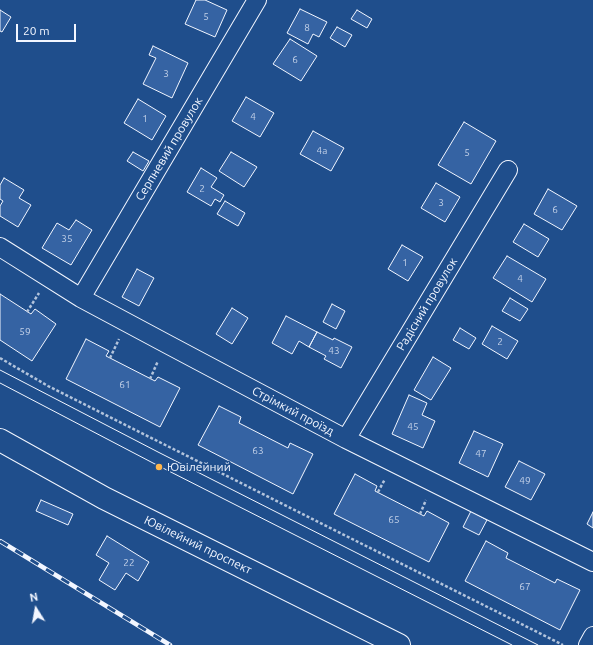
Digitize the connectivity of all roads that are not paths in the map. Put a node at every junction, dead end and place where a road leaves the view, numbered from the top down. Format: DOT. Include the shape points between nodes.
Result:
graph roads {
  1 [pos="257,0"];
  2 [pos="508,170"];
  3 [pos="0,247"];
  4 [pos="81,298"];
  5 [pos="346,439"];
  6 [pos="0,440"];
  7 [pos="593,562"];
  8 [pos="593,636"];
  9 [pos="399,645"];
  10 [pos="588,645"];
  1 -- 4 [label="street, Серпневий провулок"];
  2 -- 5 [label="street, Радісний провулок"];
  3 -- 4 [label="street, Стрімкий проїзд"];
  4 -- 5 [label="street, Стрімкий проїзд"];
  5 -- 7 [label="street, Стрімкий проїзд"];
  6 -- 9 [label="main road, Ювілейний проспект" via="104,498"];
  8 -- 10 [label="street"];
}
